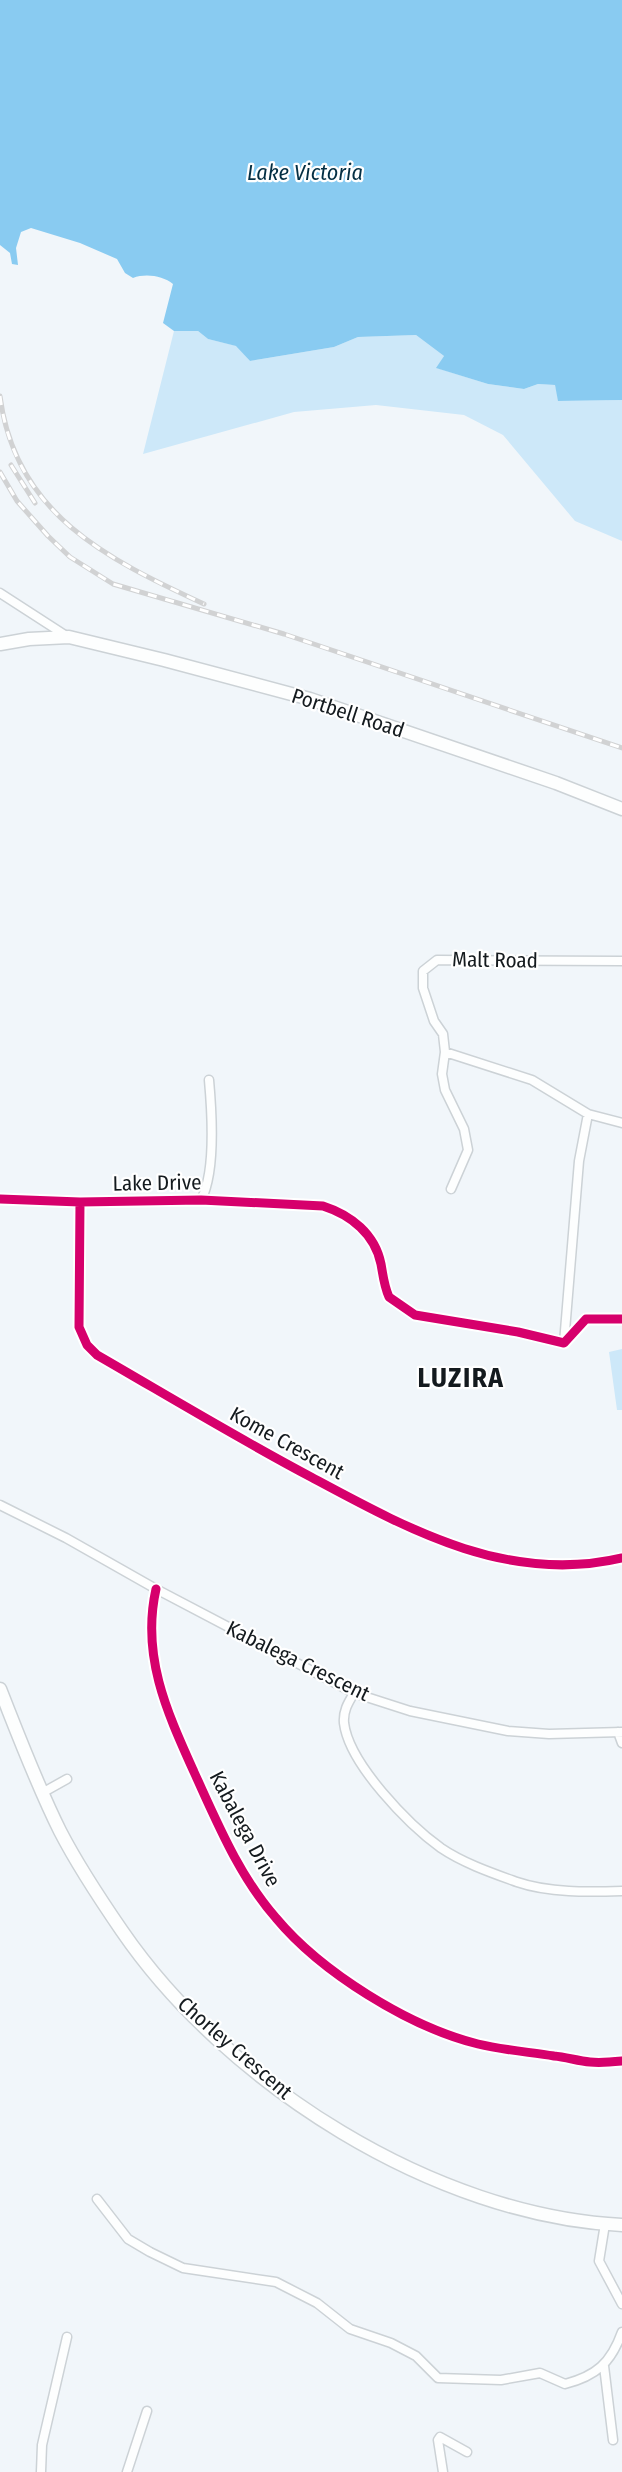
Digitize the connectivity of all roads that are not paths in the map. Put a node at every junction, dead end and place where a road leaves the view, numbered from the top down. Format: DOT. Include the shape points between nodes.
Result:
graph roads {
  1 [pos="0,594"];
  2 [pos="69,637"];
  3 [pos="0,645"];
  4 [pos="622,809"];
  5 [pos="622,961"];
  6 [pos="445,1052"];
  7 [pos="209,1080"];
  8 [pos="588,1114"];
  9 [pos="622,1123"];
  10 [pos="451,1189"];
  11 [pos="0,1199"];
  12 [pos="201,1200"];
  13 [pos="80,1202"];
  14 [pos="622,1319"];
  15 [pos="564,1343"];
  16 [pos="0,1505"];
  17 [pos="622,1558"];
  18 [pos="156,1589"];
  19 [pos="0,1689"];
  20 [pos="354,1694"];
  21 [pos="620,1732"];
  22 [pos="622,1743"];
  23 [pos="67,1779"];
  24 [pos="42,1793"];
  25 [pos="622,1892"];
  26 [pos="622,2061"];
  27 [pos="97,2199"];
  28 [pos="605,2224"];
  29 [pos="622,2225"];
  30 [pos="622,2304"];
  31 [pos="622,2332"];
  32 [pos="67,2337"];
  33 [pos="604,2366"];
  34 [pos="147,2410"];
  35 [pos="613,2440"];
  36 [pos="467,2452"];
  37 [pos="41,2472"];
  38 [pos="127,2472"];
  39 [pos="443,2472"];
  1 -- 2 [label="street"];
  2 -- 3 [label="main road"];
  2 -- 4 [label="main road, Portbell Road" via="310,699"];
  5 -- 6 [label="street, Malt Road" via="436,960 423,971 423,988 434,1021 443,1034"];
  6 -- 8 [label="street" via="532,1080"];
  6 -- 10 [label="street, Malt Road" via="445,1090 464,1129 468,1150"];
  7 -- 12 [label="street" via="210,1177"];
  8 -- 9 [label="street"];
  8 -- 15 [label="street" via="576,1192"];
  11 -- 13 [label="street, Lake Drive"];
  12 -- 13 [label="street, Lake Drive"];
  12 -- 15 [label="street, Lake Drive" via="315,1205 340,1213 368,1234 381,1262 387,1292 408,1311"];
  13 -- 17 [label="street, Kome Crescent" via="79,1327 87,1345 97,1355 268,1454 418,1533 524,1562 572,1565"];
  14 -- 15 [label="street" via="586,1318"];
  16 -- 18 [label="street, Kabalega Crescent"];
  18 -- 20 [label="street, Kabalega Crescent"];
  18 -- 26 [label="street, Kabalega Drive" via="151,1642 160,1687 174,1725 240,1867 293,1938 349,1982 454,2036 477,2044 591,2062"];
  19 -- 24 [label="main road, Chorley Crescent"];
  20 -- 21 [label="street, Kabalega Crescent" via="410,1711 508,1731"];
  20 -- 25 [label="street" via="346,1705 344,1724 360,1763 398,1810 442,1848 519,1883"];
  21 -- 22 [label="street"];
  23 -- 24 [label="street"];
  24 -- 28 [label="main road, Chorley Crescent" via="124,1933 163,1983 221,2042 264,2078 341,2132 436,2181 498,2204 549,2217"];
  27 -- 33 [label="street" via="128,2240 150,2252 183,2268 276,2282 317,2303 350,2329 416,2356 435,2377 501,2380 540,2373 565,2384"];
  28 -- 29 [label="main road, Chorley Crescent"];
  28 -- 30 [label="street" via="599,2261"];
  31 -- 33 [label="street"];
  32 -- 37 [label="street" via="42,2445"];
  33 -- 35 [label="street"];
  34 -- 38 [label="street"];
  36 -- 39 [label="street" via="440,2437"];
}
